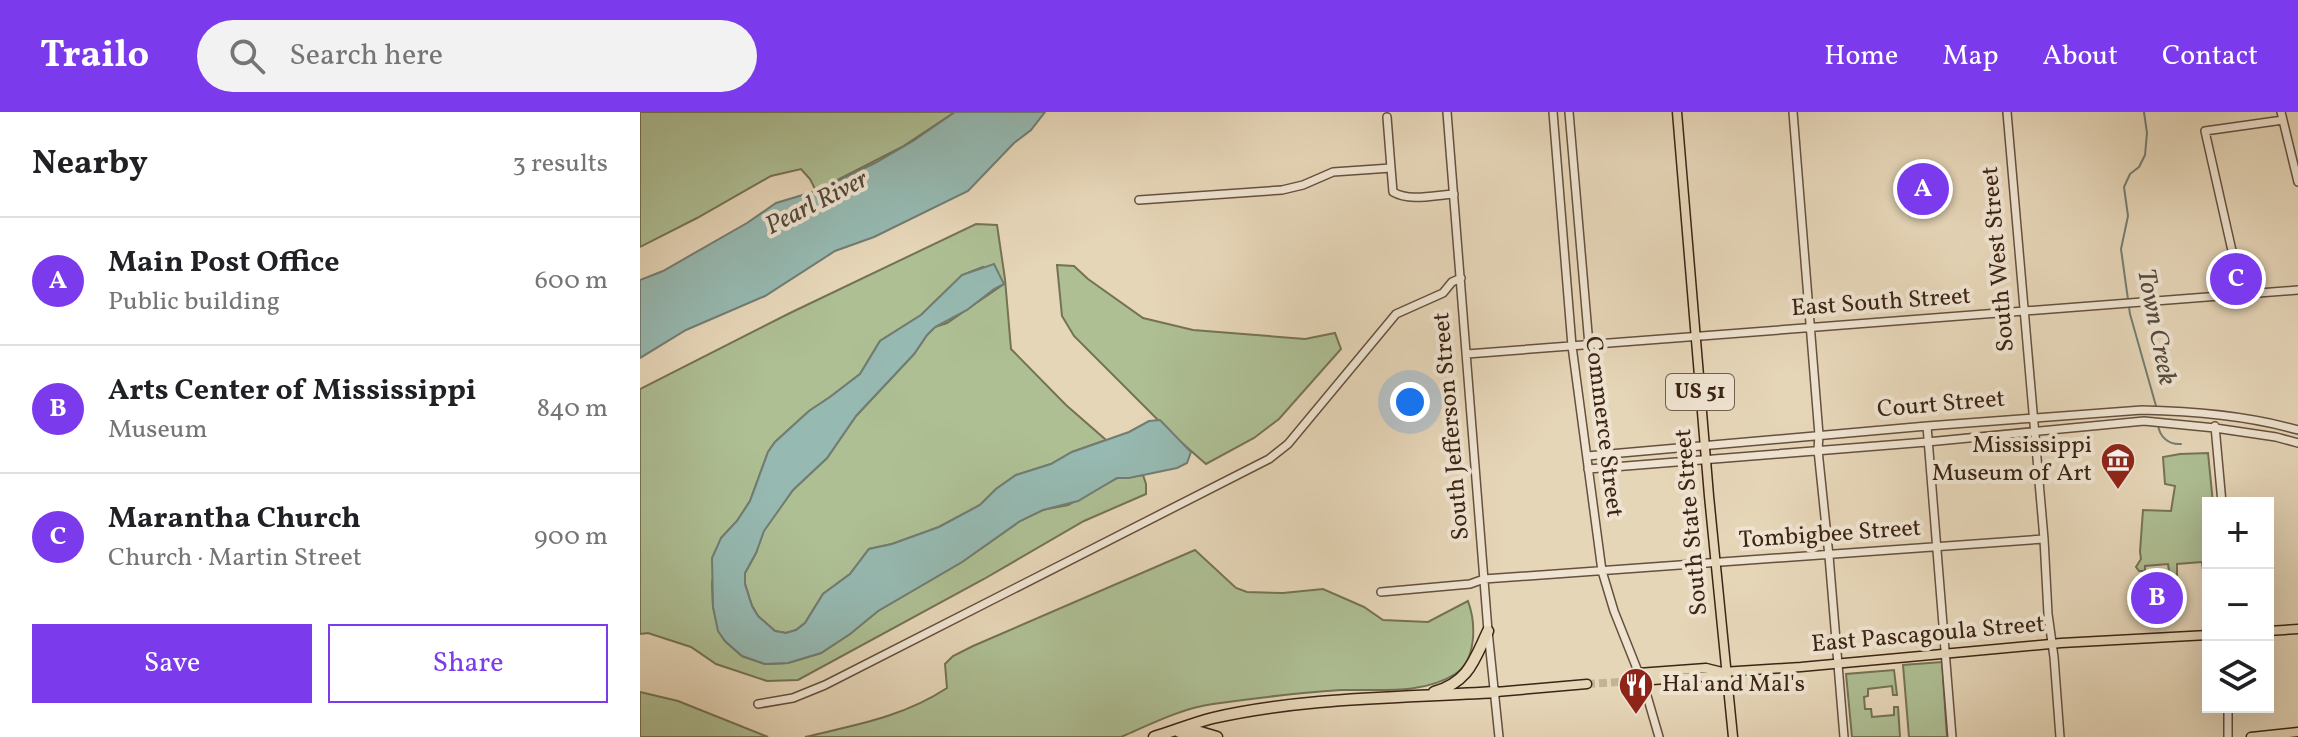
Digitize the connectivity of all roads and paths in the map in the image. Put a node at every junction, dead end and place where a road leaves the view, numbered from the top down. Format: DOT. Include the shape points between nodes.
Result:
graph roads {
  1 [pos="1448,112"];
  2 [pos="1553,112"];
  3 [pos="1569,112"];
  4 [pos="1677,112"];
  5 [pos="1793,112"];
  6 [pos="2007,112"];
  7 [pos="2282,116"];
  8 [pos="1387,117"];
  9 [pos="1391,168"];
  10 [pos="2298,182"];
  11 [pos="1454,194"];
  12 [pos="1139,200"];
  13 [pos="1461,278"];
  14 [pos="2298,290"];
  15 [pos="2242,295"];
  16 [pos="2023,312"];
  17 [pos="1810,328"];
  18 [pos="1695,337"];
  19 [pos="1589,345"];
  20 [pos="1572,346"];
  21 [pos="1467,354"];
  22 [pos="2213,416"];
  23 [pos="2033,417"];
  24 [pos="1927,426"];
  25 [pos="2215,428"];
  26 [pos="2298,430"];
  27 [pos="2034,431"];
  28 [pos="1819,435"];
  29 [pos="1927,442"];
  30 [pos="2298,443"];
  31 [pos="1705,444"];
  32 [pos="1818,450"];
  33 [pos="1587,456"];
  34 [pos="1706,460"];
  35 [pos="1588,469"];
  36 [pos="2221,497"];
  37 [pos="2044,539"];
  38 [pos="1937,548"];
  39 [pos="1829,556"];
  40 [pos="1715,563"];
  41 [pos="1602,571"];
  42 [pos="1484,579"];
  43 [pos="1381,592"];
  44 [pos="2298,629"];
  45 [pos="1488,631"];
  46 [pos="2274,631"];
  47 [pos="2202,635"];
  48 [pos="2052,645"];
  49 [pos="1946,654"];
  50 [pos="1838,663"];
  51 [pos="1725,672"];
  52 [pos="1638,673"];
  53 [pos="1652,680"];
  54 [pos="1587,684"];
  55 [pos="1496,692"];
  56 [pos="1414,698"];
  57 [pos="758,704"];
  58 [pos="2228,713"];
  59 [pos="1170,732"];
  60 [pos="2298,732"];
  61 [pos="1154,737"];
  62 [pos="1217,737"];
  63 [pos="1499,737"];
  64 [pos="1659,737"];
  65 [pos="1733,737"];
  66 [pos="1844,737"];
  67 [pos="1952,737"];
  68 [pos="2060,737"];
  69 [pos="2228,737"];
  70 [pos="2251,737"];
  1 -- 11 [label="street, South Jefferson Street"];
  2 -- 20 [label="street, Commerce Street"];
  3 -- 19 [label="street, Commerce Street"];
  4 -- 18 [label="main road, South State Street / US 51"];
  5 -- 17 [label="street"];
  6 -- 16 [label="street, South West Street"];
  7 -- 10 [label="street"];
  7 -- 15 [label="street" via="2205,131"];
  8 -- 9 [label="street"];
  9 -- 11 [label="street" via="1397,195"];
  9 -- 12 [label="street" via="1333,172 1282,190"];
  11 -- 13 [label="street, South Jefferson Street"];
  13 -- 21 [label="street, South Jefferson Street"];
  13 -- 57 [label="street" via="1443,293 1396,314 1288,444 1269,459 825,685"];
  14 -- 15 [label="street, East South Street"];
  15 -- 16 [label="street, East South Street"];
  16 -- 17 [label="street, East South Street"];
  16 -- 23 [label="street, South West Street"];
  17 -- 18 [label="street, East South Street"];
  17 -- 28 [label="street"];
  18 -- 19 [label="street, East South Street"];
  18 -- 31 [label="main road, South State Street / US 51"];
  19 -- 20 [label="street, East South Street"];
  20 -- 21 [label="street, East South Street"];
  20 -- 33 [label="street, Commerce Street"];
  21 -- 42 [label="street, South Jefferson Street"];
  22 -- 23 [label="street, Court Street" via="2142,410"];
  22 -- 25 [label="street"];
  22 -- 26 [label="street, Court Street"];
  23 -- 24 [label="street, Court Street"];
  23 -- 27 [label="street, South West Street"];
  24 -- 28 [label="street, Court Street"];
  24 -- 29 [label="street"];
  25 -- 27 [label="street, Court Street" via="2144,421"];
  25 -- 30 [label="street, Court Street"];
  25 -- 36 [label="street"];
  27 -- 29 [label="street, Court Street"];
  27 -- 37 [label="street, South West Street"];
  28 -- 31 [label="street, Court Street"];
  28 -- 32 [label="street"];
  29 -- 32 [label="street, Court Street"];
  29 -- 38 [label="street"];
  31 -- 33 [label="street, Court Street"];
  31 -- 34 [label="main road, South State Street / US 51"];
  32 -- 34 [label="street, Court Street"];
  32 -- 39 [label="street"];
  33 -- 35 [label="street, Commerce Street"];
  34 -- 35 [label="street, Court Street"];
  34 -- 40 [label="main road, South State Street / US 51"];
  35 -- 41 [label="street, Commerce Street"];
  37 -- 38 [label="street, Tombigbee Street"];
  37 -- 48 [label="street, South West Street"];
  38 -- 39 [label="street, Tombigbee Street"];
  38 -- 49 [label="street"];
  39 -- 40 [label="street, Tombigbee Street"];
  39 -- 50 [label="street"];
  40 -- 41 [label="street, Tombigbee Street"];
  40 -- 51 [label="main road, South State Street / US 51"];
  41 -- 42 [label="street, Tombigbee Street"];
  41 -- 52 [label="street, Commerce Street"];
  42 -- 43 [label="street, Tombigbee Street"];
  42 -- 45 [label="street, South Jefferson Street"];
  44 -- 46 [label="main road"];
  45 -- 55 [label="street, South Jefferson Street"];
  45 -- 56 [label="highway" via="1461,679"];
  47 -- 48 [label="main road, East Pascagoula Street"];
  48 -- 49 [label="main road, East Pascagoula Street"];
  48 -- 68 [label="street, South West Street"];
  49 -- 50 [label="main road, East Pascagoula Street"];
  49 -- 67 [label="street"];
  50 -- 51 [label="main road, East Pascagoula Street"];
  50 -- 66 [label="street"];
  51 -- 52 [label="main road" via="1706,668"];
  51 -- 53 [label="main road, East Pascagoula Street"];
  51 -- 65 [label="main road, South State Street / US 51"];
  52 -- 64 [label="street, Commerce Street"];
  54 -- 55 [label="main road"];
  55 -- 56 [label="highway"];
  55 -- 63 [label="street, South Jefferson Street"];
  56 -- 59 [label="highway" via="1257,710"];
  58 -- 69 [label="street"];
  59 -- 61 [label="highway"];
  59 -- 62 [label="highway"];
  60 -- 70 [label="main road"];
}
